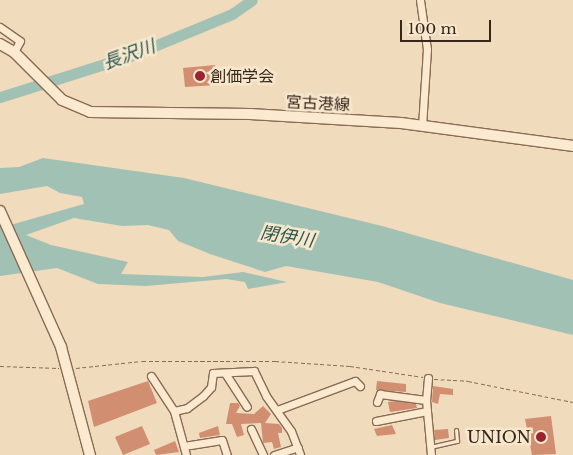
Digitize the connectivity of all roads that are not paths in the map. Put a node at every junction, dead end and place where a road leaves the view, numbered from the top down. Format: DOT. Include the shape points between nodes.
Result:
graph roads {
  1 [pos="420,0"];
  2 [pos="0,27"];
  3 [pos="0,44"];
  4 [pos="16,54"];
  5 [pos="422,126"];
  6 [pos="573,146"];
  7 [pos="0,211"];
  8 [pos="225,373"];
  9 [pos="150,376"];
  10 [pos="428,378"];
  11 [pos="360,386"];
  12 [pos="426,400"];
  13 [pos="377,402"];
  14 [pos="247,407"];
  15 [pos="276,410"];
  16 [pos="427,410"];
  17 [pos="174,411"];
  18 [pos="376,421"];
  19 [pos="251,429"];
  20 [pos="456,430"];
  21 [pos="298,447"];
  22 [pos="430,447"];
  23 [pos="185,452"];
  24 [pos="90,455"];
  25 [pos="227,455"];
  26 [pos="263,455"];
  27 [pos="274,455"];
  28 [pos="300,455"];
  29 [pos="431,455"];
  1 -- 5 [label="street" via="427,49"];
  2 -- 4 [label="street" via="20,41"];
  3 -- 4 [label="main road"];
  4 -- 5 [label="main road, 宮古港線" via="62,100 90,112 250,114"];
  5 -- 6 [label="main road, 宮古港線"];
  7 -- 24 [label="main road" via="34,280 65,358"];
  8 -- 14 [label="street"];
  8 -- 15 [label="street" via="254,370 257,381"];
  8 -- 17 [label="street" via="213,373 211,387 203,396 187,408"];
  9 -- 17 [label="street"];
  10 -- 12 [label="street"];
  11 -- 15 [label="street" via="356,381"];
  12 -- 13 [label="street" via="380,394"];
  12 -- 16 [label="street"];
  15 -- 21 [label="street"];
  16 -- 18 [label="street"];
  16 -- 22 [label="street"];
  17 -- 23 [label="street"];
  19 -- 26 [label="street"];
  20 -- 22 [label="lane" via="457,441"];
  21 -- 27 [label="street"];
  21 -- 28 [label="street"];
  22 -- 29 [label="street"];
  23 -- 25 [label="street" via="222,440"];
}
